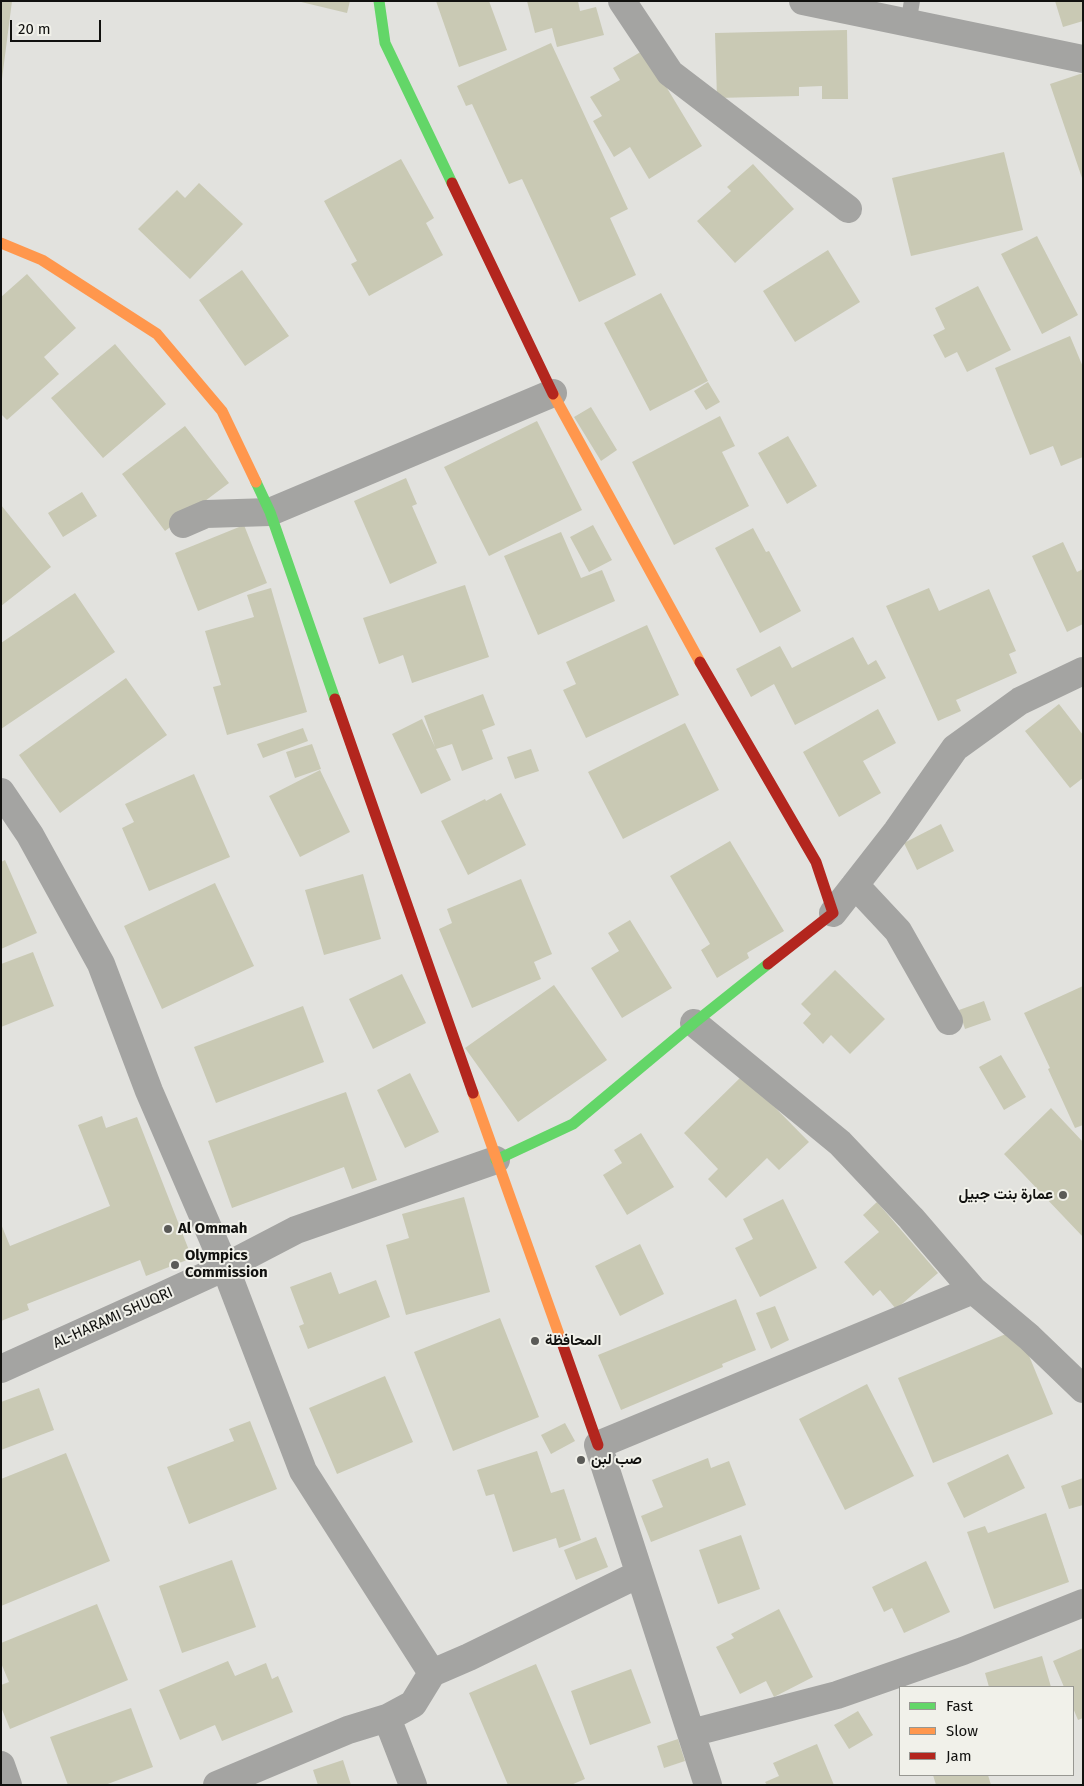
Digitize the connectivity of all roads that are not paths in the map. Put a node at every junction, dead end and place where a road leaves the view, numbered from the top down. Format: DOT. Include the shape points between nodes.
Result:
graph roads {
  1 [pos="379,1"];
  2 [pos="622,1"];
  3 [pos="803,1"];
  4 [pos="910,13"];
  5 [pos="1083,59"];
  6 [pos="848,209"];
  7 [pos="1,243"];
  8 [pos="554,393"];
  9 [pos="270,512"];
  10 [pos="183,524"];
  11 [pos="1083,671"];
  12 [pos="1,792"];
  13 [pos="855,885"];
  14 [pos="833,913"];
  15 [pos="949,1021"];
  16 [pos="694,1023"];
  17 [pos="496,1160"];
  18 [pos="224,1267"];
  19 [pos="974,1290"];
  20 [pos="1,1369"];
  21 [pos="1083,1389"];
  22 [pos="598,1445"];
  23 [pos="639,1574"];
  24 [pos="1083,1603"];
  25 [pos="432,1673"];
  26 [pos="387,1718"];
  27 [pos="691,1733"];
  28 [pos="1,1765"];
  29 [pos="8,1785"];
  30 [pos="218,1785"];
  31 [pos="413,1785"];
  32 [pos="708,1785"];
  1 -- 8 [label="street" via="385,43"];
  2 -- 6 [label="street" via="670,73"];
  3 -- 4 [label="street"];
  4 -- 5 [label="street"];
  7 -- 9 [label="street" via="42,260 157,334 222,412"];
  8 -- 9 [label="street"];
  8 -- 14 [label="street" via="684,634 816,862"];
  9 -- 10 [label="street" via="206,514"];
  9 -- 17 [label="street"];
  11 -- 13 [label="street" via="1020,701 955,748"];
  12 -- 18 [label="street" via="30,836 102,964 149,1091"];
  13 -- 14 [label="street"];
  13 -- 15 [label="street" via="898,930"];
  14 -- 16 [label="street"];
  16 -- 17 [label="street" via="573,1124"];
  16 -- 19 [label="street" via="840,1143"];
  17 -- 18 [label="street, AL-HARAMI SHUQRI" via="296,1230"];
  17 -- 22 [label="street"];
  18 -- 20 [label="street, AL-HARAMI SHUQRI"];
  18 -- 25 [label="street" via="303,1471"];
  19 -- 21 [label="street"];
  19 -- 22 [label="street"];
  22 -- 23 [label="street"];
  23 -- 25 [label="street"];
  23 -- 27 [label="street"];
  24 -- 27 [label="street" via="963,1651 836,1694"];
  25 -- 26 [label="street" via="413,1704"];
  26 -- 30 [label="street" via="348,1730"];
  26 -- 31 [label="street"];
  27 -- 32 [label="street"];
  28 -- 29 [label="street"];
}
